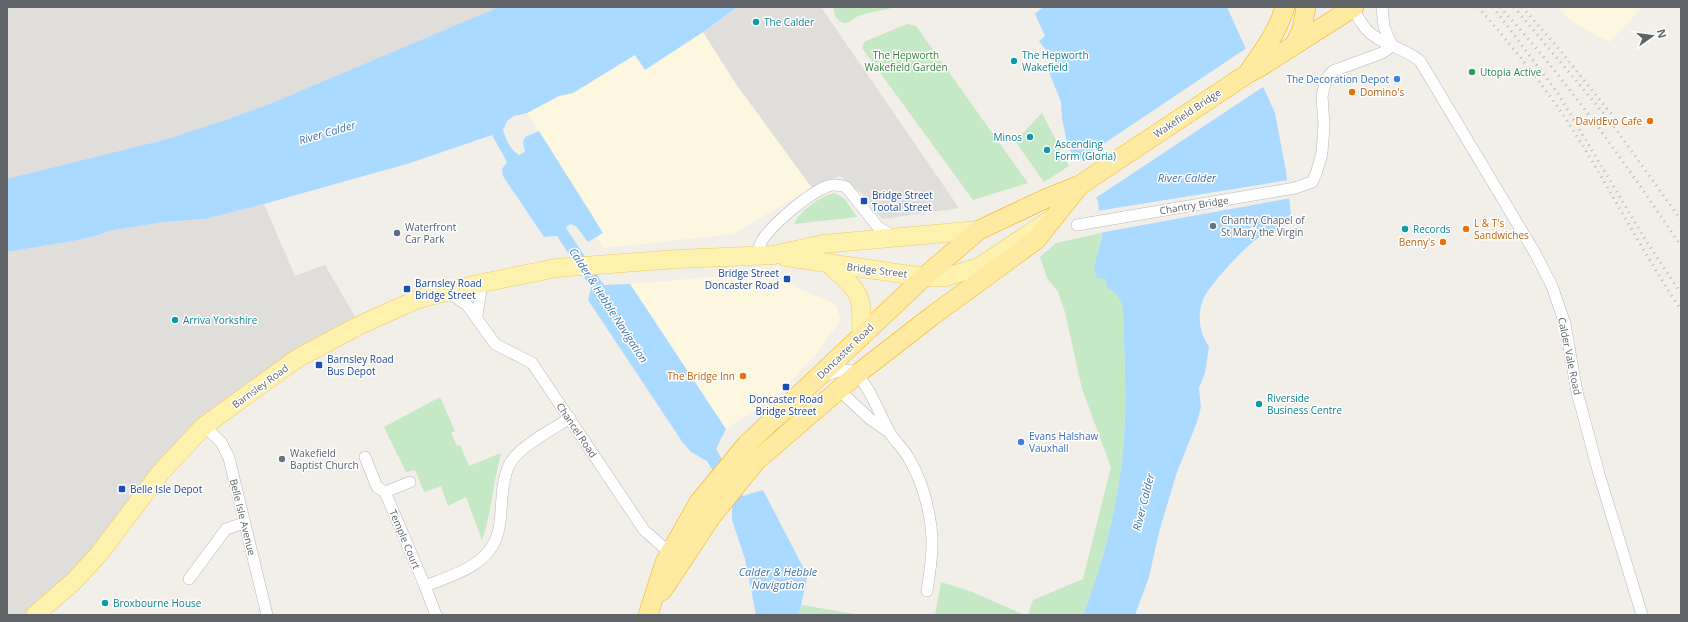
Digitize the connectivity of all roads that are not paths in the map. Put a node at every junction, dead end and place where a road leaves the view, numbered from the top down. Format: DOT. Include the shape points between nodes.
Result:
graph roads {
  1 [pos="1285,7"];
  2 [pos="1306,7"];
  3 [pos="1382,7"];
  4 [pos="1353,8"];
  5 [pos="1296,44"];
  6 [pos="1392,46"];
  7 [pos="1254,67"];
  8 [pos="1080,184"];
  9 [pos="1058,215"];
  10 [pos="1077,225"];
  11 [pos="980,230"];
  12 [pos="897,238"];
  13 [pos="765,256"];
  14 [pos="830,265"];
  15 [pos="979,266"];
  16 [pos="556,268"];
  17 [pos="924,277"];
  18 [pos="482,282"];
  19 [pos="447,292"];
  20 [pos="476,316"];
  21 [pos="860,336"];
  22 [pos="856,375"];
  23 [pos="815,380"];
  24 [pos="839,390"];
  25 [pos="570,418"];
  26 [pos="204,426"];
  27 [pos="890,433"];
  28 [pos="365,457"];
  29 [pos="410,482"];
  30 [pos="385,492"];
  31 [pos="244,523"];
  32 [pos="670,553"];
  33 [pos="189,579"];
  34 [pos="425,586"];
  35 [pos="927,591"];
  36 [pos="649,612"];
  37 [pos="37,615"];
  38 [pos="267,615"];
  39 [pos="436,615"];
  40 [pos="1642,615"];
  1 -- 7 [label="highway" via="1281,22"];
  2 -- 5 [label="highway"];
  3 -- 6 [label="street" via="1384,27"];
  4 -- 5 [label="highway, Wakefield Bridge"];
  4 -- 6 [label="street, Calder Vale Road" via="1367,30"];
  5 -- 7 [label="highway, Wakefield Bridge"];
  6 -- 10 [label="street, Chantry Bridge" via="1382,53 1333,71 1326,80 1322,96 1322,152 1312,182 1295,188"];
  6 -- 40 [label="street, Calder Vale Road" via="1420,61 1535,253 1552,286 1565,324 1577,392 1599,474"];
  7 -- 8 [label="highway, Wakefield Bridge"];
  8 -- 9 [label="highway, Doncaster Road"];
  8 -- 11 [label="highway, Doncaster Road"];
  9 -- 15 [label="main road, Doncaster Road"];
  9 -- 22 [label="highway, Doncaster Road" via="1036,240"];
  11 -- 12 [label="main road, Bridge Street"];
  11 -- 17 [label="highway, Doncaster Road"];
  12 -- 13 [label="main road, Bridge Street" via="823,244"];
  12 -- 13 [label="street" via="878,226 846,187 828,186 786,215 762,240"];
  13 -- 14 [label="main road, Bridge Street" via="817,261"];
  13 -- 16 [label="main road, Bridge Street" via="677,259"];
  14 -- 17 [label="main road, Bridge Street"];
  14 -- 21 [label="main road" via="860,296"];
  15 -- 17 [label="main road, Bridge Street" via="946,277"];
  16 -- 18 [label="main road, Barnsley Road"];
  17 -- 21 [label="highway, Doncaster Road"];
  18 -- 19 [label="main road, Barnsley Road"];
  18 -- 20 [label="street"];
  19 -- 20 [label="street, Chancel Road" via="467,305"];
  19 -- 26 [label="main road, Barnsley Road" via="418,299 366,322 298,358"];
  20 -- 25 [label="street, Chancel Road" via="495,344 532,363"];
  21 -- 23 [label="highway, Doncaster Road"];
  22 -- 23 [label="street" via="841,370"];
  22 -- 24 [label="highway, Doncaster Road"];
  22 -- 27 [label="street" via="875,401"];
  23 -- 32 [label="highway, Doncaster Road" via="747,444 699,502"];
  24 -- 27 [label="street" via="870,419"];
  24 -- 36 [label="highway, Doncaster Road" via="756,461 711,517"];
  25 -- 32 [label="street, Chancel Road" via="644,530"];
  25 -- 34 [label="street" via="534,441 513,459 506,472 498,533 484,556 467,569"];
  26 -- 31 [label="street, Belle Isle Avenue" via="226,449"];
  26 -- 37 [label="main road, Barnsley Road" via="161,472 99,554"];
  27 -- 35 [label="street" via="908,456 927,504 932,548"];
  28 -- 30 [label="street, Temple Court" via="377,487"];
  29 -- 30 [label="street"];
  30 -- 34 [label="street, Temple Court"];
  31 -- 33 [label="street" via="226,529"];
  31 -- 38 [label="street, Belle Isle Avenue"];
  32 -- 36 [label="highway, Doncaster Road"];
  34 -- 39 [label="street, Temple Court"];
}
